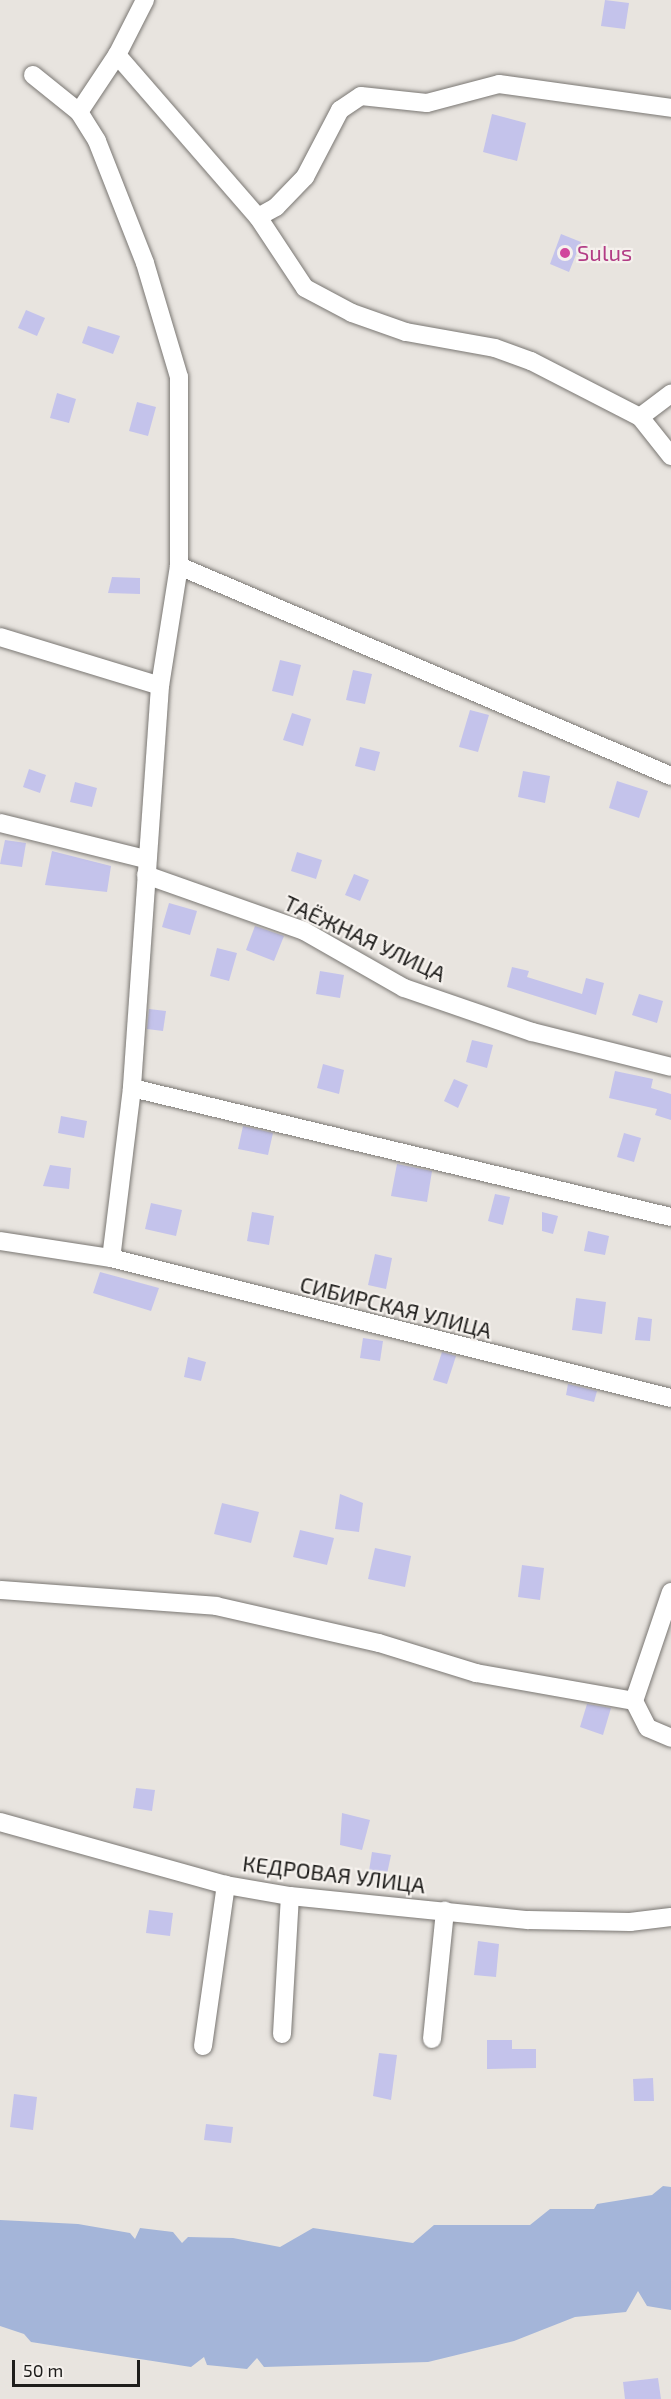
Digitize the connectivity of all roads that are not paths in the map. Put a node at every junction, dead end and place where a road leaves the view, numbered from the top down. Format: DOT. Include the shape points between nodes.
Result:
graph roads {
  1 [pos="145,0"];
  2 [pos="117,56"];
  3 [pos="33,75"];
  4 [pos="671,108"];
  5 [pos="79,112"];
  6 [pos="258,217"];
  7 [pos="671,394"];
  8 [pos="640,417"];
  9 [pos="671,456"];
  10 [pos="179,566"];
  11 [pos="0,637"];
  12 [pos="160,686"];
  13 [pos="671,776"];
  14 [pos="0,823"];
  15 [pos="146,867"];
  16 [pos="671,1067"];
  17 [pos="132,1088"];
  18 [pos="671,1217"];
  19 [pos="0,1241"];
  20 [pos="111,1258"];
  21 [pos="671,1398"];
  22 [pos="0,1590"];
  23 [pos="671,1592"];
  24 [pos="634,1701"];
  25 [pos="671,1738"];
  26 [pos="0,1822"];
  27 [pos="226,1885"];
  28 [pos="290,1896"];
  29 [pos="445,1911"];
  30 [pos="671,1917"];
  31 [pos="282,2034"];
  32 [pos="432,2039"];
  33 [pos="203,2046"];
  1 -- 2 [label="street"];
  2 -- 5 [label="street"];
  2 -- 6 [label="street"];
  3 -- 5 [label="street"];
  4 -- 6 [label="street" via="499,84 427,103 361,96 340,110 305,177 276,207"];
  5 -- 10 [label="street" via="97,141 145,263 179,377"];
  6 -- 8 [label="street" via="305,288 352,313 460,345 495,348"];
  7 -- 8 [label="street"];
  8 -- 9 [label="street"];
  10 -- 12 [label="street"];
  10 -- 13 [label="street"];
  11 -- 12 [label="street"];
  12 -- 15 [label="street"];
  14 -- 15 [label="street, ТАЁЖНАЯ УЛИЦА"];
  15 -- 16 [label="street, ТАЁЖНАЯ УЛИЦА" via="304,932 404,988 532,1032"];
  15 -- 17 [label="street"];
  17 -- 18 [label="street"];
  17 -- 20 [label="street"];
  19 -- 20 [label="street, СИБИРСКАЯ УЛИЦА"];
  20 -- 21 [label="street, СИБИРСКАЯ УЛИЦА"];
  22 -- 24 [label="street" via="216,1606 379,1643 476,1673"];
  23 -- 24 [label="street"];
  24 -- 25 [label="street" via="648,1728"];
  26 -- 27 [label="street, КЕДРОВАЯ УЛИЦА"];
  27 -- 28 [label="street, КЕДРОВАЯ УЛИЦА"];
  27 -- 33 [label="street"];
  28 -- 29 [label="street, КЕДРОВАЯ УЛИЦА"];
  28 -- 31 [label="street"];
  29 -- 30 [label="street, КЕДРОВАЯ УЛИЦА" via="630,1923"];
  29 -- 32 [label="street"];
}
